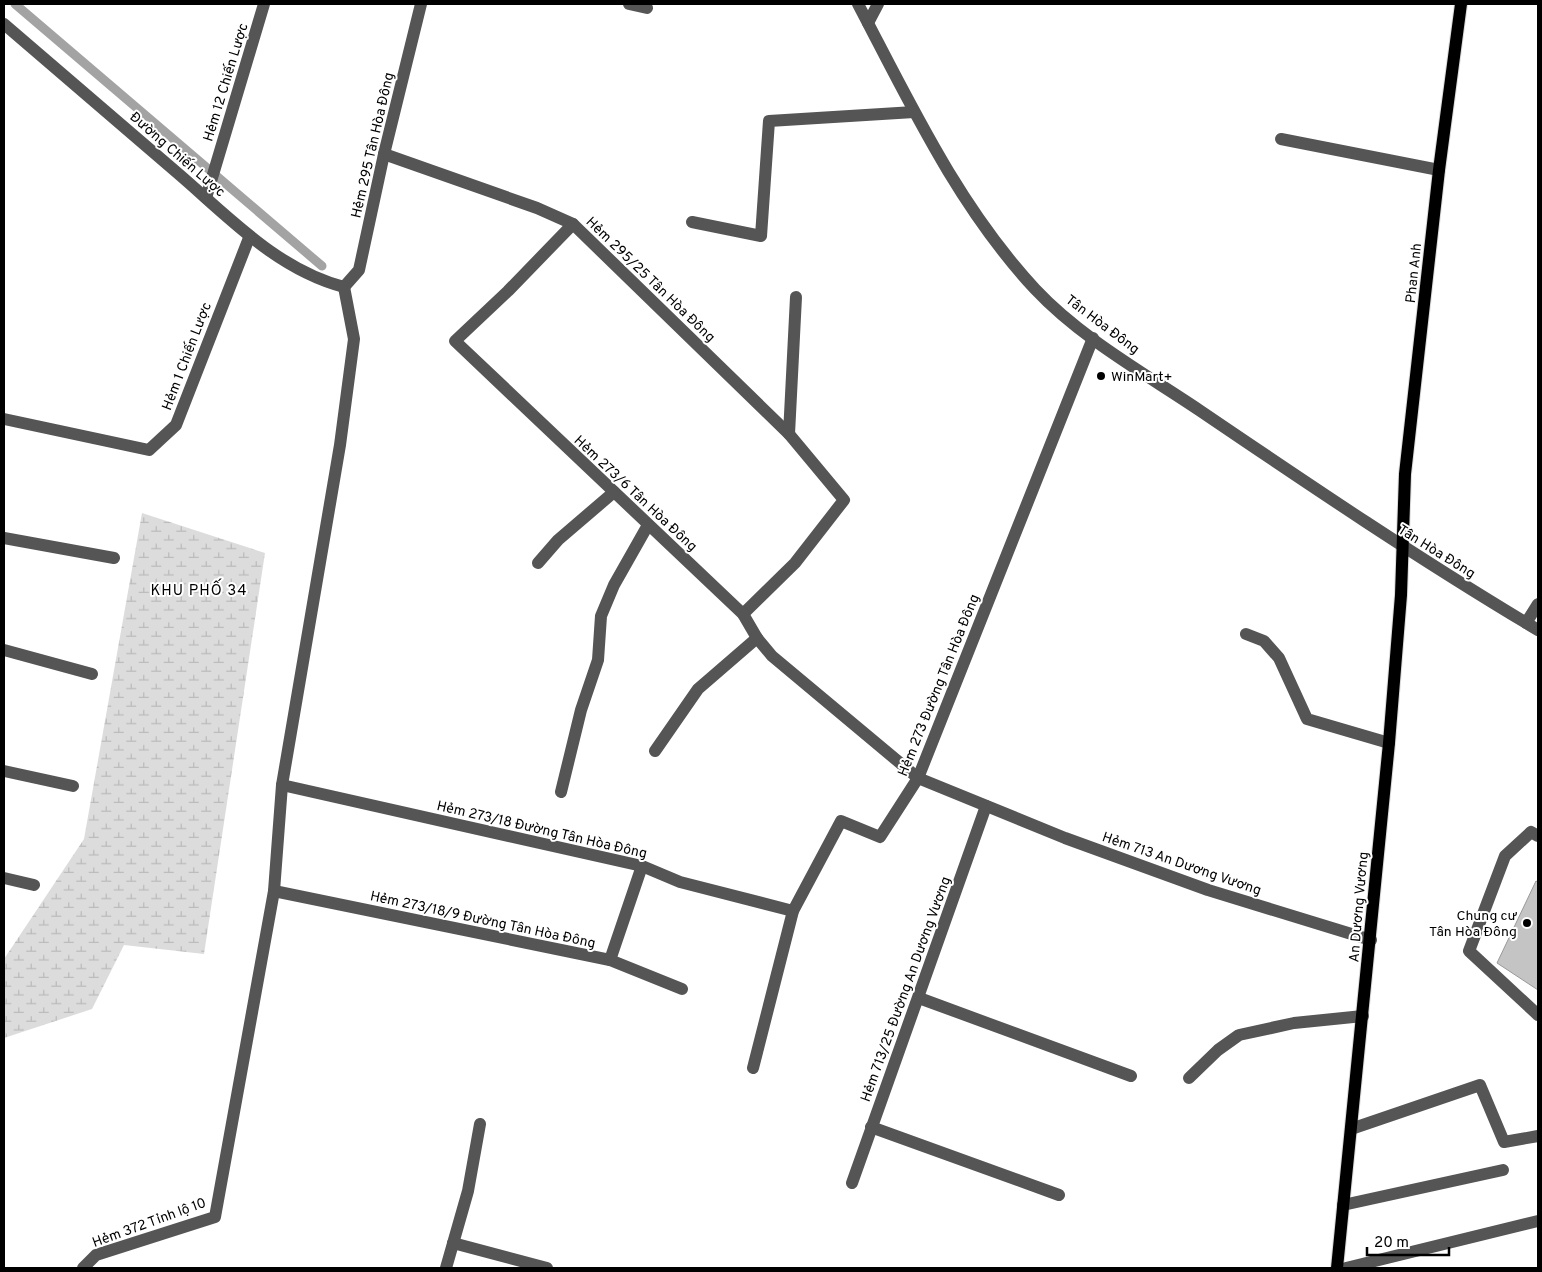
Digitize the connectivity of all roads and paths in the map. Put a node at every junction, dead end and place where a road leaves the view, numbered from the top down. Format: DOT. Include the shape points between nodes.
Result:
graph roads {
  1 [pos="264,4"];
  2 [pos="421,4"];
  3 [pos="629,4"];
  4 [pos="858,4"];
  5 [pos="878,4"];
  6 [pos="1461,4"];
  7 [pos="647,8"];
  8 [pos="4,24"];
  9 [pos="868,24"];
  10 [pos="914,112"];
  11 [pos="1281,139"];
  12 [pos="384,154"];
  13 [pos="1439,170"];
  14 [pos="206,198"];
  15 [pos="692,222"];
  16 [pos="573,224"];
  17 [pos="249,238"];
  18 [pos="344,287"];
  19 [pos="796,297"];
  20 [pos="1093,338"];
  21 [pos="4,420"];
  22 [pos="788,434"];
  23 [pos="614,492"];
  24 [pos="648,525"];
  25 [pos="4,538"];
  26 [pos="1402,547"];
  27 [pos="114,558"];
  28 [pos="538,563"];
  29 [pos="1538,604"];
  30 [pos="743,614"];
  31 [pos="1526,623"];
  32 [pos="1538,630"];
  33 [pos="1246,634"];
  34 [pos="757,638"];
  35 [pos="4,650"];
  36 [pos="92,674"];
  37 [pos="1388,743"];
  38 [pos="655,751"];
  39 [pos="4,771"];
  40 [pos="918,778"];
  41 [pos="282,785"];
  42 [pos="73,786"];
  43 [pos="561,792"];
  44 [pos="986,806"];
  45 [pos="1538,836"];
  46 [pos="642,866"];
  47 [pos="4,878"];
  48 [pos="34,885"];
  49 [pos="274,891"];
  50 [pos="793,911"];
  51 [pos="1371,940"];
  52 [pos="610,960"];
  53 [pos="682,989"];
  54 [pos="919,998"];
  55 [pos="1538,1015"];
  56 [pos="1363,1016"];
  57 [pos="753,1068"];
  58 [pos="1131,1076"];
  59 [pos="1189,1078"];
  60 [pos="480,1124"];
  61 [pos="871,1127"];
  62 [pos="1351,1129"];
  63 [pos="1538,1136"];
  64 [pos="1503,1170"];
  65 [pos="852,1182"];
  66 [pos="1058,1195"];
  67 [pos="1343,1205"];
  68 [pos="1538,1221"];
  69 [pos="453,1243"];
  70 [pos="83,1268"];
  71 [pos="446,1268"];
  72 [pos="548,1268"];
  73 [pos="1336,1268"];
  74 [pos="1346,1268"];
  1 -- 14 [label="street, Hẻm 12 Chiến Lược"];
  2 -- 12 [label="street, Hẻm 295 Tân Hòa Đông"];
  3 -- 7 [label="street"];
  4 -- 9 [label="street, Tân Hòa Đông"];
  5 -- 9 [label="street"];
  6 -- 13 [label="main road, Phan Anh"];
  8 -- 14 [label="street, Đường Chiến Lược"];
  9 -- 10 [label="street, Tân Hòa Đông"];
  10 -- 15 [label="street" via="769,121 761,236"];
  10 -- 20 [label="street, Tân Hòa Đông" via="956,185 992,238 1036,291"];
  11 -- 13 [label="street"];
  12 -- 16 [label="street, Hẻm 295/25 Tân Hòa Đông" via="537,208"];
  12 -- 18 [label="street, Hẻm 295 Tân Hòa Đông" via="359,270"];
  13 -- 26 [label="main road, Phan Anh" via="1405,474"];
  14 -- 17 [label="street, Đường Chiến Lược"];
  16 -- 22 [label="street, Hẻm 295/25 Tân Hòa Đông"];
  16 -- 23 [label="street, Hẻm 273/6 Tân Hòa Đông" via="455,341"];
  17 -- 18 [label="street, Đường Chiến Lược" via="319,281"];
  17 -- 21 [label="street, Hẻm 1 Chiến Lược" via="176,425 149,450"];
  18 -- 41 [label="street" via="354,338 340,446"];
  19 -- 22 [label="street"];
  20 -- 26 [label="street, Tân Hòa Đông"];
  20 -- 40 [label="street, Hẻm 273 Đường Tân Hòa Đông"];
  22 -- 30 [label="street, Hẻm 295/25 Tân Hòa Đông" via="844,500 795,563"];
  23 -- 24 [label="street, Hẻm 273/6 Tân Hòa Đông"];
  23 -- 28 [label="street" via="558,540"];
  24 -- 30 [label="street, Hẻm 273/6 Tân Hòa Đông"];
  24 -- 43 [label="street" via="614,585 602,616 598,660 581,710"];
  25 -- 27 [label="street"];
  26 -- 31 [label="street, Tân Hòa Đông"];
  26 -- 37 [label="main road, An Dương Vương"];
  29 -- 31 [label="street"];
  30 -- 34 [label="street, Hẻm 273/6 Tân Hòa Đông"];
  31 -- 32 [label="street, Tân Hòa Đông"];
  33 -- 37 [label="street" via="1264,641 1279,658 1307,719"];
  34 -- 38 [label="street" via="698,689"];
  34 -- 40 [label="street, Hẻm 273/6 Tân Hòa Đông" via="772,656"];
  35 -- 36 [label="street"];
  37 -- 51 [label="main road, An Dương Vương"];
  39 -- 42 [label="street"];
  40 -- 44 [label="street, Hẻm 713 An Dương Vương"];
  40 -- 50 [label="street, Hẻm 273 Đường Tân Hòa Đông" via="880,837 841,821"];
  41 -- 46 [label="street, Hẻm 273/18 Đường Tân Hòa Đông"];
  41 -- 49 [label="street"];
  44 -- 51 [label="street, Hẻm 713 An Dương Vương" via="1208,890"];
  44 -- 54 [label="street, Hẻm 713/25 Đường An Dương Vương"];
  45 -- 55 [label="street" via="1531,832 1505,856 1468,951"];
  46 -- 50 [label="street, Hẻm 273/18 Đường Tân Hòa Đông" via="680,882"];
  46 -- 52 [label="street"];
  47 -- 48 [label="street"];
  49 -- 52 [label="street, Hẻm 273/18/9 Đường Tân Hòa Đông"];
  49 -- 70 [label="street, Hẻm 372 Tỉnh lộ 10" via="215,1217 96,1255"];
  50 -- 57 [label="street, Hẻm 273 Đường Tân Hòa Đông"];
  51 -- 56 [label="main road, An Dương Vương"];
  52 -- 53 [label="street, Hẻm 273/18/9 Đường Tân Hòa Đông"];
  54 -- 58 [label="street"];
  54 -- 61 [label="street, Hẻm 713/25 Đường An Dương Vương"];
  56 -- 59 [label="street" via="1294,1023 1239,1035"];
  56 -- 62 [label="main road, An Dương Vương"];
  60 -- 69 [label="street" via="468,1191"];
  61 -- 65 [label="street, Hẻm 713/25 Đường An Dương Vương"];
  61 -- 66 [label="street"];
  62 -- 63 [label="street" via="1480,1085 1504,1142"];
  62 -- 67 [label="main road, An Dương Vương"];
  64 -- 67 [label="street"];
  67 -- 73 [label="main road, An Dương Vương"];
  68 -- 74 [label="street"];
  69 -- 71 [label="street"];
  69 -- 72 [label="street"];
}
